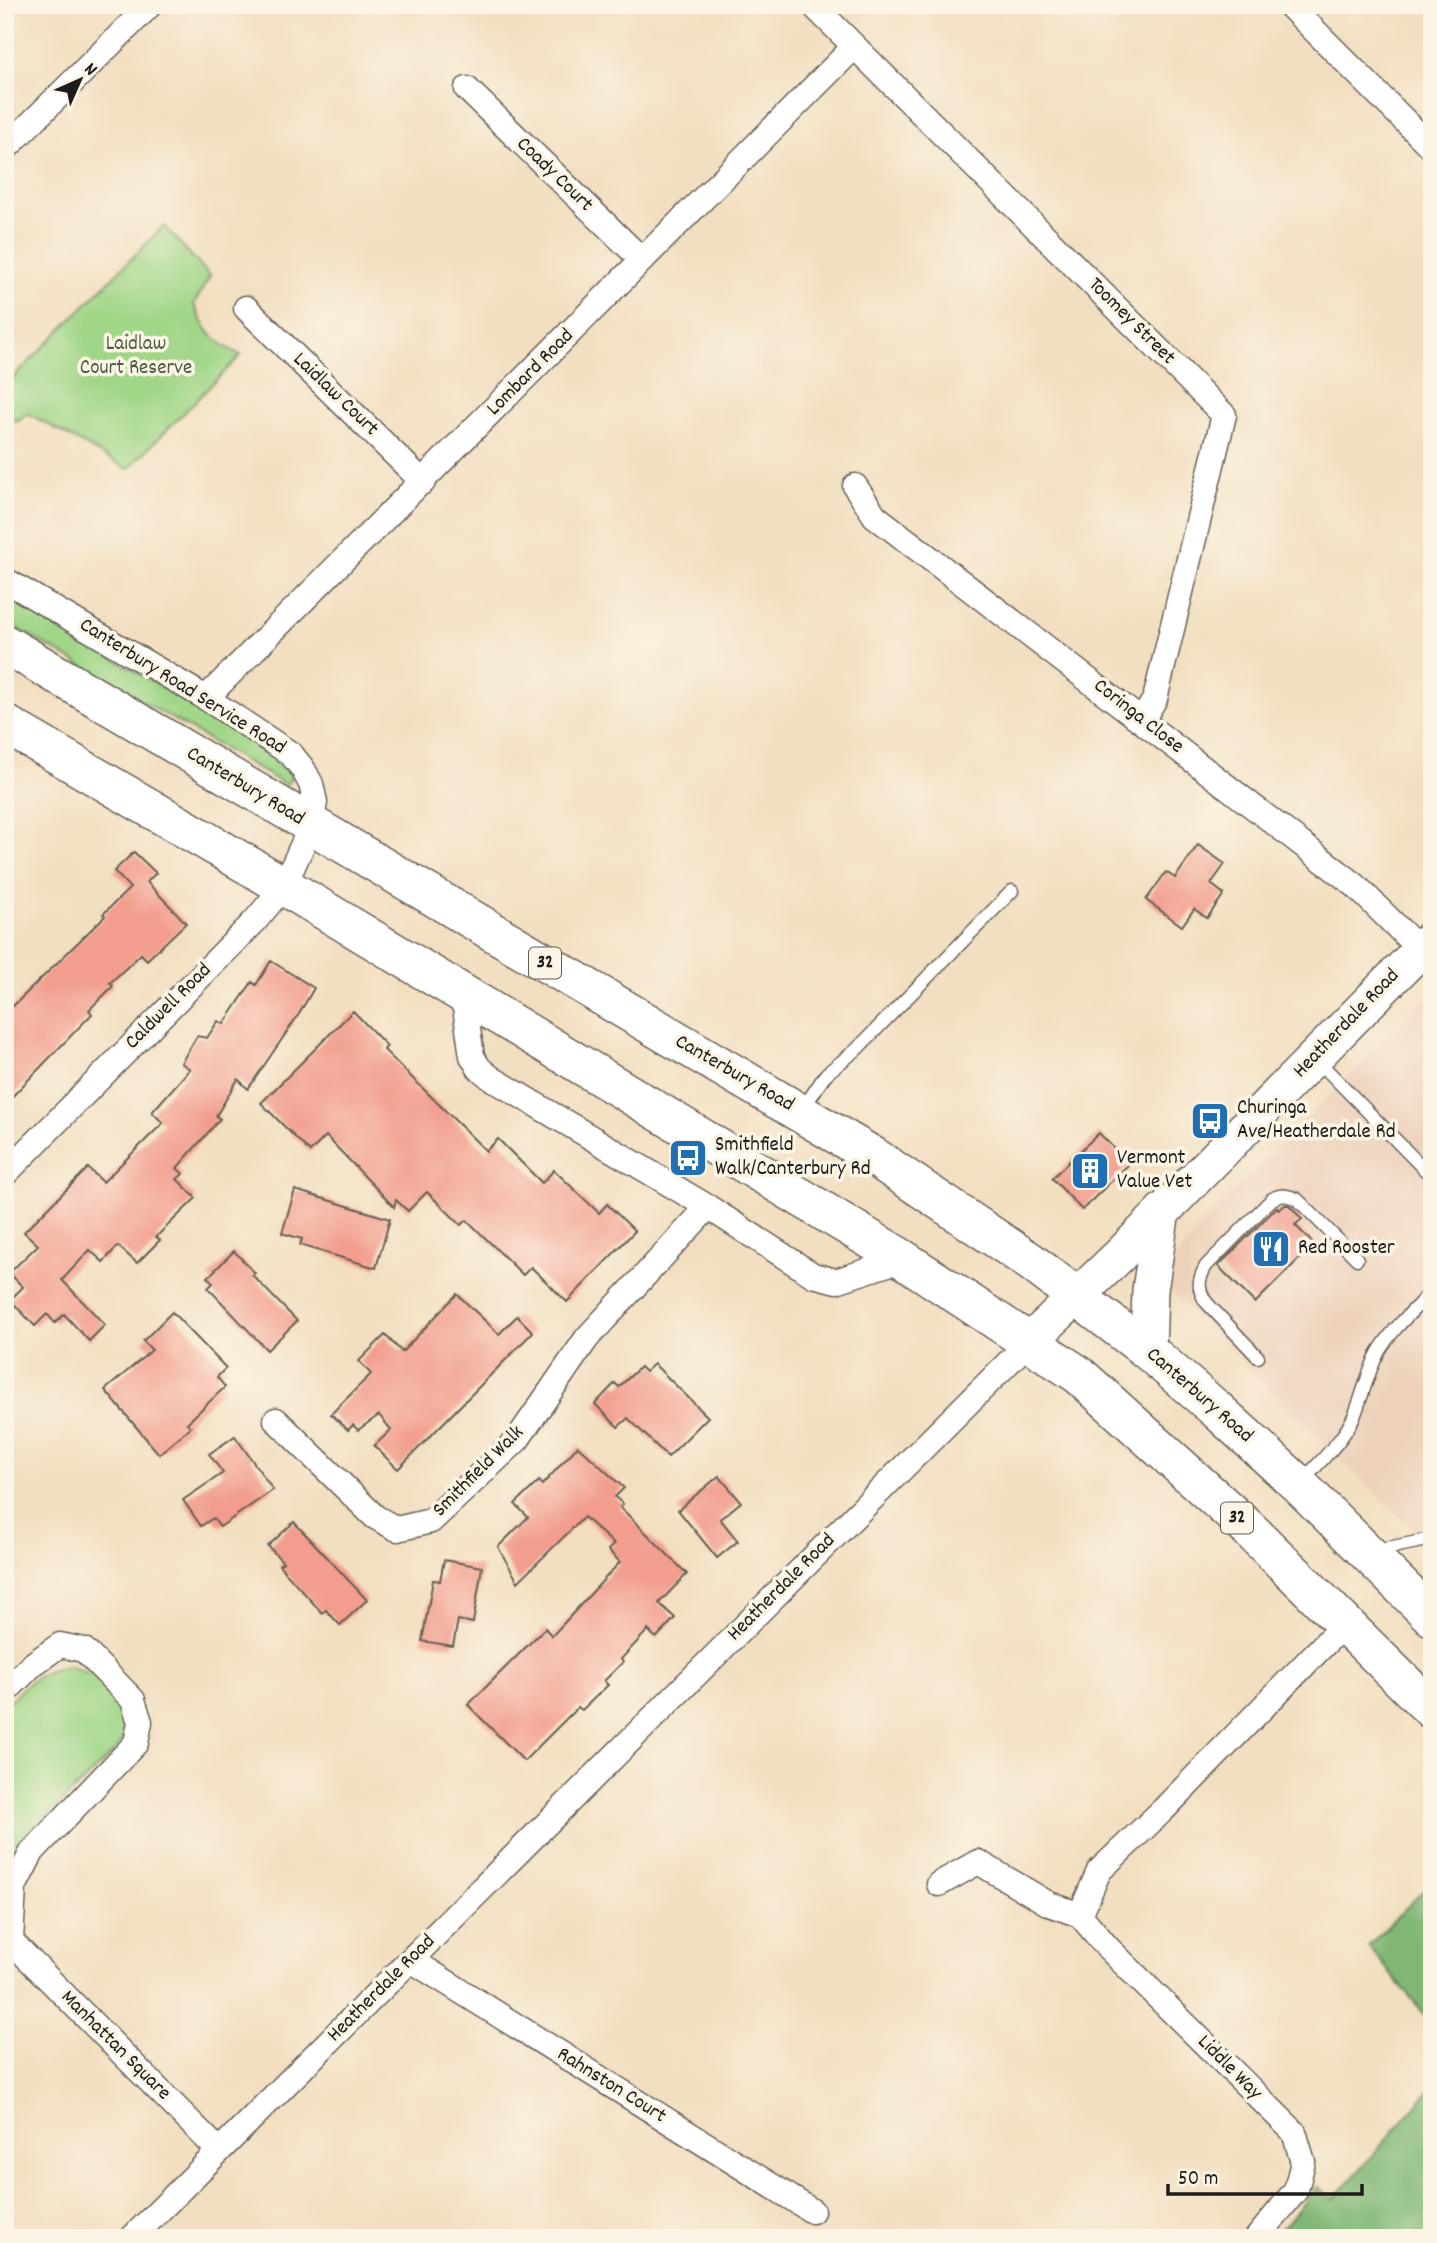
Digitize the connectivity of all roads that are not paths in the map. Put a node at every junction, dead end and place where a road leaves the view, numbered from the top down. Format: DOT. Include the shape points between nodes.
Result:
graph roads {
  1 [pos="150,5"];
  2 [pos="813,5"];
  3 [pos="1289,5"];
  4 [pos="855,47"];
  5 [pos="467,89"];
  6 [pos="1432,148"];
  7 [pos="5,149"];
  8 [pos="642,260"];
  9 [pos="246,308"];
  10 [pos="424,481"];
  11 [pos="855,486"];
  12 [pos="5,580"];
  13 [pos="5,644"];
  14 [pos="206,698"];
  15 [pos="1142,720"];
  16 [pos="5,724"];
  17 [pos="311,826"];
  18 [pos="284,886"];
  19 [pos="1012,891"];
  20 [pos="1426,944"];
  21 [pos="463,994"];
  22 [pos="1315,1058"];
  23 [pos="800,1113"];
  24 [pos="5,1174"];
  25 [pos="1432,1177"];
  26 [pos="708,1207"];
  27 [pos="1162,1211"];
  28 [pos="904,1259"];
  29 [pos="1357,1259"];
  30 [pos="1432,1292"];
  31 [pos="1077,1296"];
  32 [pos="1029,1342"];
  33 [pos="1148,1350"];
  34 [pos="1258,1357"];
  35 [pos="276,1420"];
  36 [pos="1299,1485"];
  37 [pos="1432,1539"];
  38 [pos="1366,1553"];
  39 [pos="1432,1617"];
  40 [pos="1345,1623"];
  41 [pos="5,1692"];
  42 [pos="1432,1710"];
  43 [pos="939,1884"];
  44 [pos="1080,1915"];
  45 [pos="8,1938"];
  46 [pos="411,1960"];
  47 [pos="219,2151"];
  48 [pos="811,2211"];
  49 [pos="132,2238"];
  50 [pos="1257,2238"];
  1 -- 7 [label="street"];
  2 -- 4 [label="street, Toomey Street"];
  3 -- 6 [label="street"];
  4 -- 8 [label="street, Lombard Road"];
  4 -- 15 [label="street, Toomey Street" via="1224,415 1155,699"];
  5 -- 8 [label="street, Coady Court"];
  8 -- 10 [label="street, Lombard Road"];
  9 -- 10 [label="street, Laidlaw Court"];
  10 -- 14 [label="street, Lombard Road"];
  11 -- 15 [label="street, Coringa Close" via="876,516"];
  12 -- 14 [label="street, Canterbury Road Service Road"];
  13 -- 17 [label="main road, Canterbury Road / 32"];
  14 -- 17 [label="street, Canterbury Road Service Road" via="291,754 311,784 316,802"];
  15 -- 20 [label="street, Coringa Close"];
  16 -- 18 [label="main road, 32"];
  17 -- 18 [label="street, Caldwell Road"];
  17 -- 23 [label="main road, Canterbury Road / 32"];
  18 -- 21 [label="main road, 32"];
  18 -- 24 [label="street, Caldwell Road" via="255,921"];
  19 -- 23 [label="lane" via="856,1050 826,1074"];
  20 -- 22 [label="main road, Heatherdale Road"];
  21 -- 26 [label="street" via="472,1056 479,1068"];
  21 -- 28 [label="main road, 32"];
  22 -- 25 [label="lane"];
  22 -- 27 [label="main road, Heatherdale Road"];
  23 -- 31 [label="main road, Canterbury Road / 32" via="873,1156"];
  26 -- 28 [label="street" via="824,1278 836,1281"];
  26 -- 35 [label="street, Smithfield Walk" via="587,1338 517,1440 431,1521 397,1529 375,1517"];
  27 -- 31 [label="main road, Heatherdale Road"];
  27 -- 33 [label="main road" via="1150,1290"];
  28 -- 32 [label="main road, 32"];
  29 -- 34 [label="lane" via="1297,1199 1280,1195 1272,1199 1206,1266 1199,1284 1206,1302"];
  30 -- 36 [label="lane" via="1379,1352 1354,1416 1338,1442"];
  31 -- 32 [label="main road, Heatherdale Road"];
  31 -- 33 [label="main road, Canterbury Road / 32"];
  32 -- 40 [label="main road, 32" via="1089,1383"];
  32 -- 46 [label="street, Heatherdale Road"];
  33 -- 36 [label="main road, Canterbury Road / 32"];
  36 -- 38 [label="main road, Canterbury Road / 32"];
  37 -- 38 [label="lane"];
  38 -- 39 [label="main road, Canterbury Road / 32"];
  40 -- 42 [label="main road, 32"];
  40 -- 44 [label="street" via="1099,1871"];
  41 -- 45 [label="street, Manhattan Square" via="60,1645 84,1650 133,1700 140,1722 136,1743 32,1852 14,1887"];
  43 -- 44 [label="street, Liddle Way" via="978,1862 1049,1904"];
  44 -- 50 [label="street, Liddle Way" via="1294,2132 1303,2162 1296,2190"];
  45 -- 47 [label="street, Manhattan Square"];
  46 -- 47 [label="street, Heatherdale Road"];
  46 -- 48 [label="street, Rahnston Court"];
  47 -- 49 [label="street, Heatherdale Road"];
}
